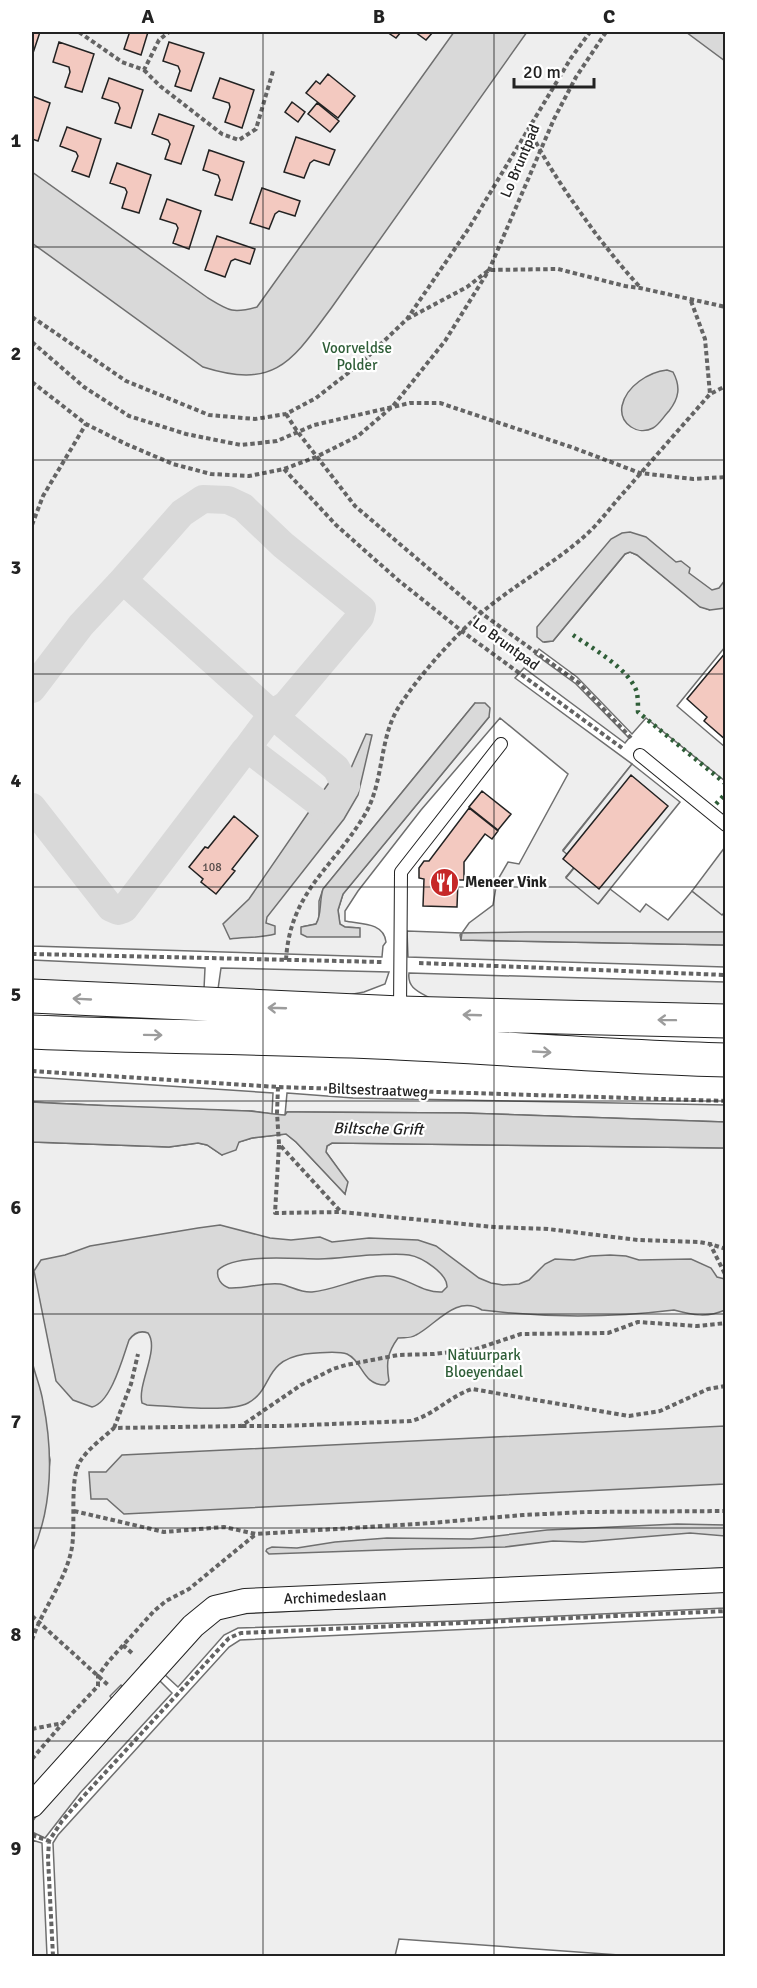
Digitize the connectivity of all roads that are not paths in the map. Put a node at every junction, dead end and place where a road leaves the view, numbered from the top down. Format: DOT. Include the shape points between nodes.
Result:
graph roads {
  1 [pos="501,744"];
  2 [pos="640,754"];
  3 [pos="726,825"];
  4 [pos="32,996"];
  5 [pos="400,1013"];
  6 [pos="726,1021"];
  7 [pos="32,1032"];
  8 [pos="726,1060"];
  9 [pos="726,1580"];
  10 [pos="32,1805"];
  1 -- 5 [label="lane" via="400,872"];
  2 -- 3 [label="lane"];
  5 -- 4 [label="main road, one-way"];
  6 -- 5 [label="main road, one-way"];
  7 -- 8 [label="main road, one-way" via="379,1042"];
  9 -- 10 [label="street, Archimedeslaan" via="245,1601 215,1608 193,1626"];
}
